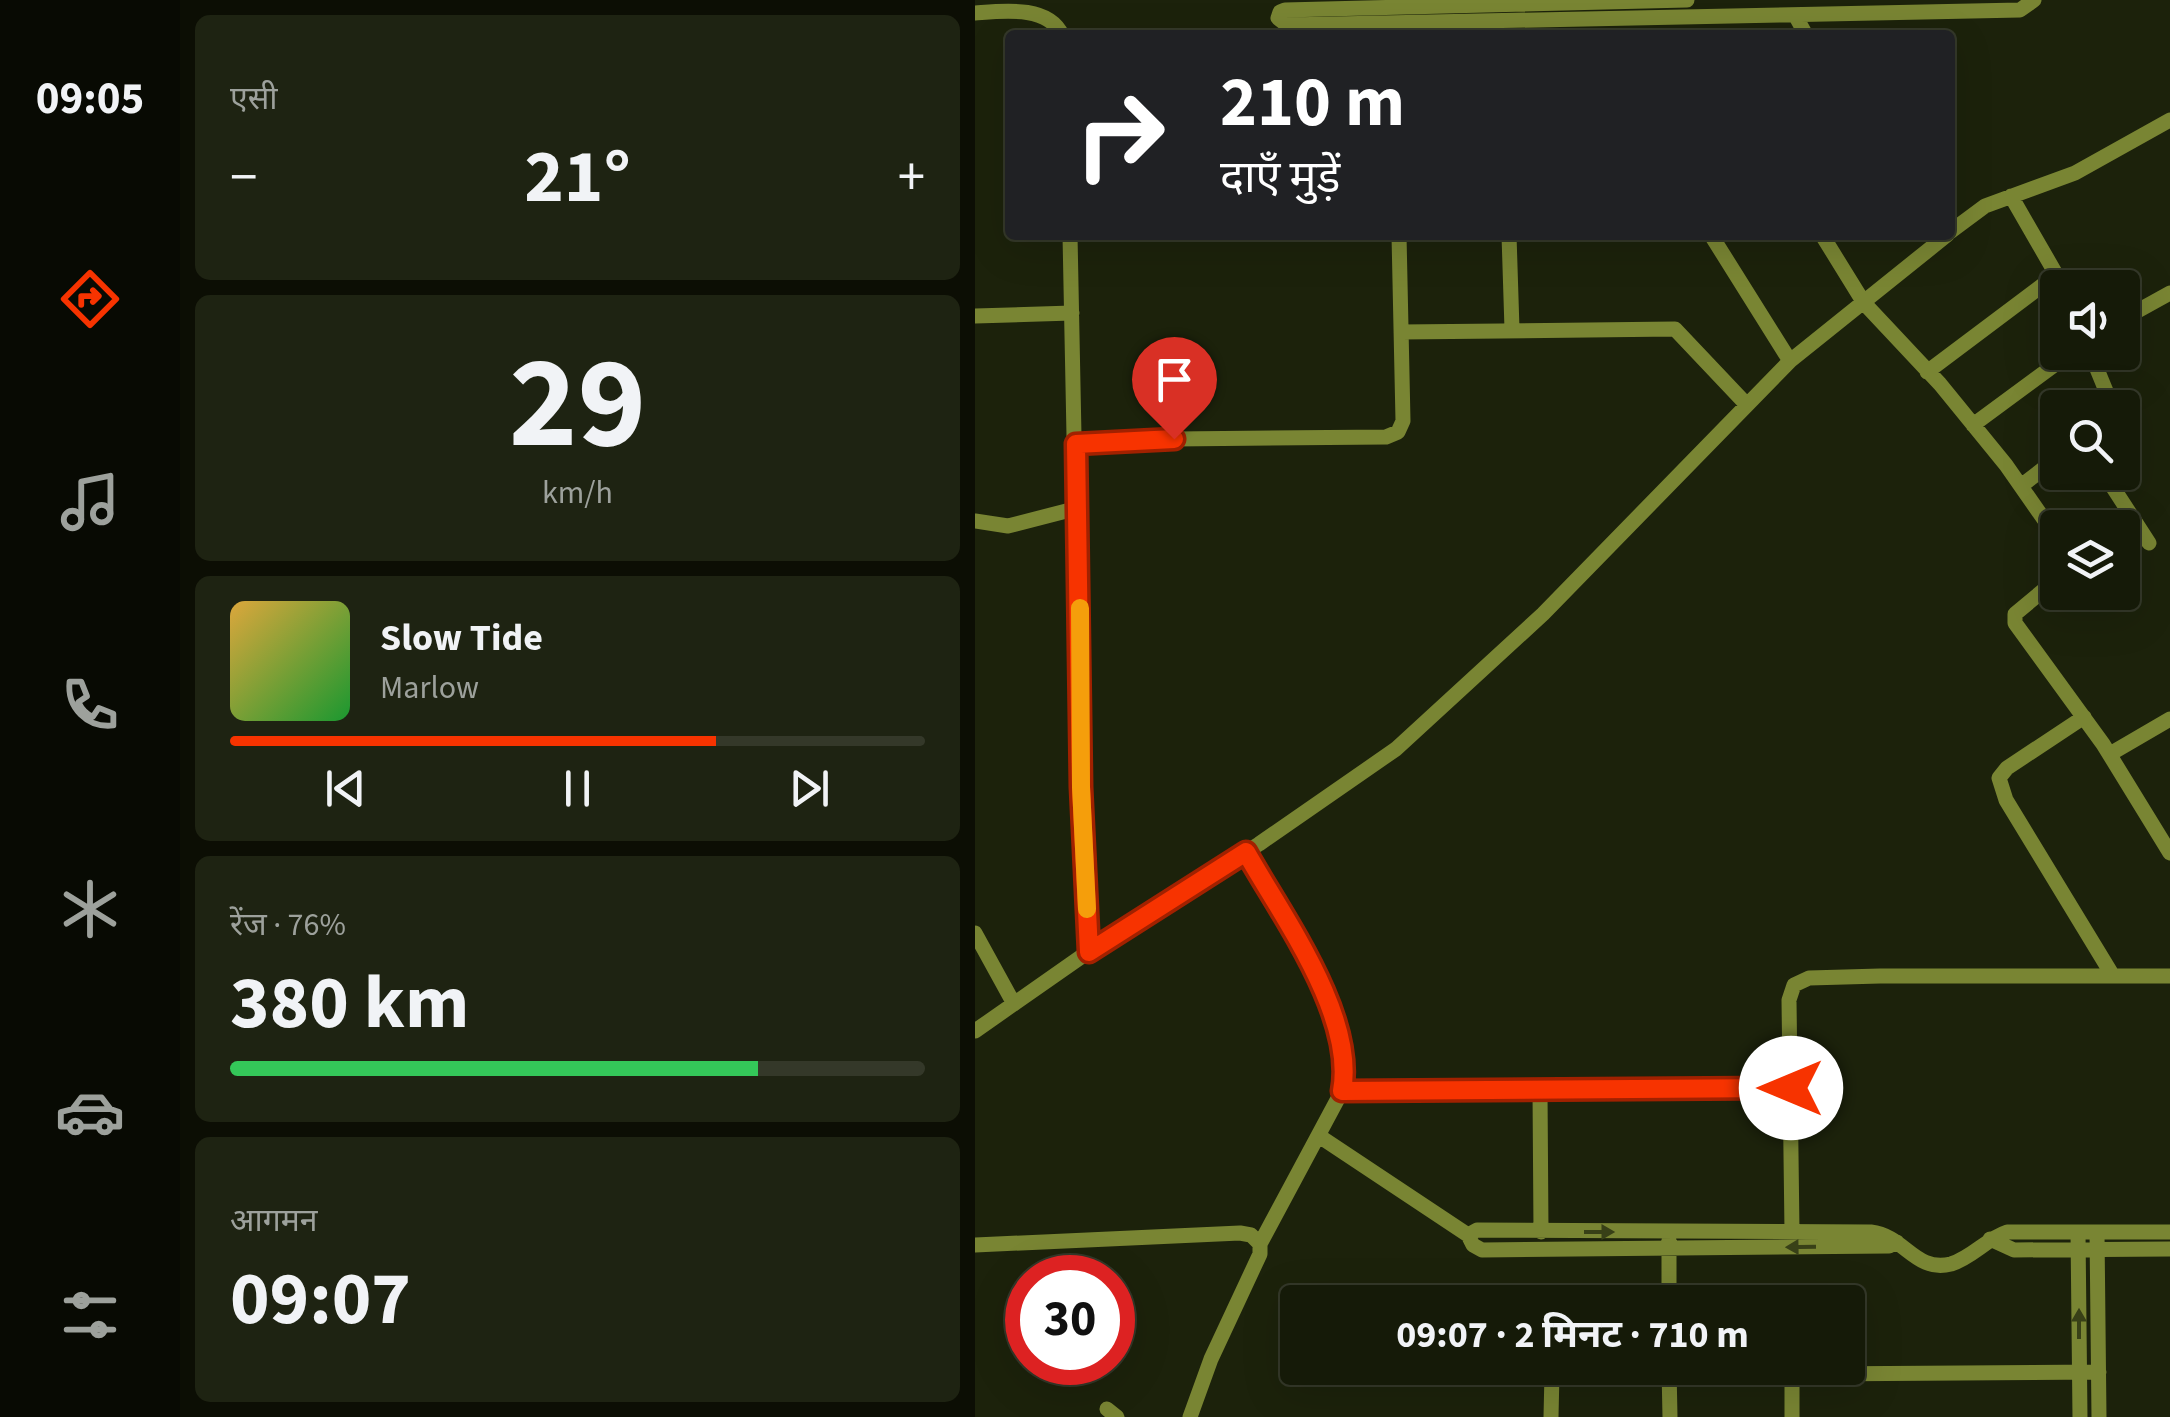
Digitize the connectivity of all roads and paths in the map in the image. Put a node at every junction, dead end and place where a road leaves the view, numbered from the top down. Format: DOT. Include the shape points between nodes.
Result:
graph roads {
  1 [pos="1687,0"];
  2 [pos="2034,0"];
  3 [pos="1506,2"];
  4 [pos="1002,6"];
  5 [pos="1749,8"];
  6 [pos="975,12"];
  7 [pos="1795,15"];
  8 [pos="1506,28"];
  9 [pos="1060,30"];
  10 [pos="1803,30"];
  11 [pos="2170,120"];
  12 [pos="2011,196"];
  13 [pos="1955,226"];
  14 [pos="1070,240"];
  15 [pos="1399,240"];
  16 [pos="1509,240"];
  17 [pos="1714,240"];
  18 [pos="1825,240"];
  19 [pos="1936,240"];
  20 [pos="2054,270"];
  21 [pos="2170,293"];
  22 [pos="2040,295"];
  23 [pos="1864,303"];
  24 [pos="2140,310"];
  25 [pos="1072,313"];
  26 [pos="975,316"];
  27 [pos="1512,330"];
  28 [pos="1401,332"];
  29 [pos="1790,362"];
  30 [pos="2047,370"];
  31 [pos="1927,372"];
  32 [pos="1746,404"];
  33 [pos="1973,425"];
  34 [pos="1076,444"];
  35 [pos="2040,471"];
  36 [pos="2021,486"];
  37 [pos="2115,490"];
  38 [pos="1077,508"];
  39 [pos="2040,513"];
  40 [pos="975,521"];
  41 [pos="2149,543"];
  42 [pos="2040,593"];
  43 [pos="2084,717"];
  44 [pos="2170,720"];
  45 [pos="2110,754"];
  46 [pos="1246,852"];
  47 [pos="2170,854"];
  48 [pos="975,933"];
  49 [pos="1089,952"];
  50 [pos="2113,976"];
  51 [pos="2170,976"];
  52 [pos="1014,1004"];
  53 [pos="975,1031"];
  54 [pos="1791,1088"];
  55 [pos="1540,1090"];
  56 [pos="1342,1091"];
  57 [pos="1319,1136"];
  58 [pos="1792,1231"];
  59 [pos="1541,1232"];
  60 [pos="2078,1232"];
  61 [pos="2097,1232"];
  62 [pos="2170,1232"];
  63 [pos="1467,1234"];
  64 [pos="1669,1240"];
  65 [pos="1990,1240"];
  66 [pos="1897,1242"];
  67 [pos="1260,1244"];
  68 [pos="975,1245"];
  69 [pos="2099,1249"];
  70 [pos="2170,1249"];
  71 [pos="2079,1250"];
  72 [pos="1669,1285"];
  73 [pos="2079,1372"];
  74 [pos="2099,1372"];
  75 [pos="1865,1373"];
  76 [pos="1552,1385"];
  77 [pos="1669,1385"];
  78 [pos="1792,1385"];
  79 [pos="1190,1417"];
  80 [pos="1551,1417"];
  81 [pos="1670,1417"];
  82 [pos="1792,1417"];
  83 [pos="2080,1417"];
  84 [pos="2099,1417"];
  1 -- 3 [label="street"];
  2 -- 7 [label="street" via="2020,10"];
  3 -- 8 [label="street"];
  3 -- 8 [label="street" via="1285,10 1278,18 1287,25"];
  4 -- 6 [label="street"];
  4 -- 9 [label="street" via="1045,16"];
  5 -- 7 [label="street"];
  5 -- 8 [label="street"];
  7 -- 10 [label="street"];
  11 -- 12 [label="street" via="2075,173"];
  12 -- 13 [label="street"];
  12 -- 20 [label="street"];
  14 -- 25 [label="street"];
  15 -- 28 [label="street"];
  16 -- 27 [label="street"];
  17 -- 29 [label="street"];
  18 -- 23 [label="street"];
  19 -- 23 [label="street"];
  21 -- 24 [label="street"];
  22 -- 31 [label="street"];
  23 -- 29 [label="street"];
  23 -- 31 [label="street"];
  25 -- 26 [label="street"];
  25 -- 34 [label="street"];
  27 -- 28 [label="street"];
  27 -- 32 [label="street" via="1675,329"];
  28 -- 34 [label="street" via="1403,420 1393,436"];
  29 -- 32 [label="street"];
  30 -- 33 [label="street"];
  31 -- 33 [label="street"];
  32 -- 46 [label="street" via="1543,614 1412,736"];
  33 -- 36 [label="street"];
  34 -- 38 [label="street"];
  35 -- 36 [label="street"];
  36 -- 39 [label="street"];
  37 -- 41 [label="street"];
  38 -- 40 [label="street" via="1008,526"];
  38 -- 49 [label="street"];
  42 -- 43 [label="street" via="2014,618"];
  43 -- 45 [label="street"];
  43 -- 50 [label="street" via="1999,778"];
  44 -- 45 [label="street"];
  45 -- 47 [label="street"];
  46 -- 49 [label="street"];
  46 -- 56 [label="street" via="1329,1004 1343,1042"];
  48 -- 52 [label="street"];
  49 -- 52 [label="street"];
  50 -- 51 [label="street"];
  50 -- 54 [label="street" via="1809,978 1791,992"];
  52 -- 53 [label="street"];
  54 -- 55 [label="street"];
  54 -- 58 [label="street"];
  55 -- 56 [label="street"];
  55 -- 59 [label="street"];
  56 -- 57 [label="street"];
  57 -- 63 [label="street"];
  57 -- 67 [label="street"];
  58 -- 64 [label="street"];
  58 -- 66 [label="street" via="1871,1232"];
  59 -- 63 [label="street"];
  59 -- 64 [label="street, one-way"];
  60 -- 61 [label="street"];
  60 -- 65 [label="street" via="2015,1231"];
  60 -- 71 [label="street"];
  61 -- 62 [label="street"];
  61 -- 69 [label="street"];
  63 -- 64 [label="street" via="1477,1248 1491,1250"];
  66 -- 64 [label="street, one-way"];
  64 -- 72 [label="street"];
  65 -- 66 [label="street" via="1968,1257 1941,1265 1919,1260"];
  65 -- 71 [label="street" via="2014,1250"];
  67 -- 68 [label="street" via="1239,1233"];
  67 -- 79 [label="street"];
  69 -- 70 [label="street"];
  69 -- 71 [label="street"];
  69 -- 74 [label="street"];
  73 -- 71 [label="street, one-way"];
  73 -- 74 [label="street"];
  73 -- 75 [label="street"];
  73 -- 83 [label="street"];
  74 -- 84 [label="street"];
  76 -- 80 [label="street"];
  77 -- 81 [label="street"];
  78 -- 82 [label="street"];
}
